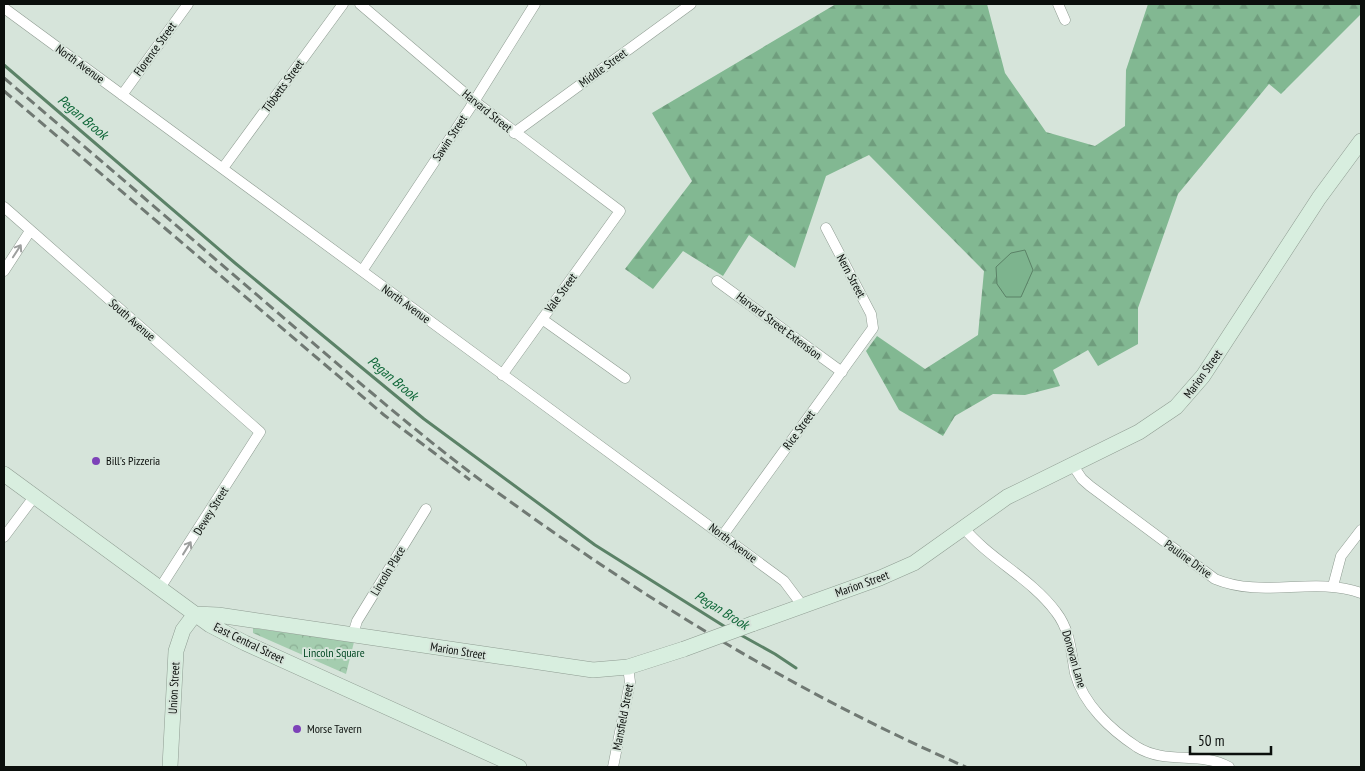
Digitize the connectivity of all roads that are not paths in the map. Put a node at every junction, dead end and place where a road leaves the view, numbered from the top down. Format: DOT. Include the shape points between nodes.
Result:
graph roads {
  1 [pos="188,4"];
  2 [pos="343,4"];
  3 [pos="360,4"];
  4 [pos="535,4"];
  5 [pos="691,4"];
  6 [pos="1058,4"];
  7 [pos="4,8"];
  8 [pos="1065,20"];
  9 [pos="122,95"];
  10 [pos="474,101"];
  11 [pos="514,133"];
  12 [pos="1361,141"];
  13 [pos="223,168"];
  14 [pos="4,207"];
  15 [pos="620,211"];
  16 [pos="826,228"];
  17 [pos="30,231"];
  18 [pos="4,271"];
  19 [pos="362,271"];
  20 [pos="717,280"];
  21 [pos="542,319"];
  22 [pos="873,324"];
  23 [pos="842,372"];
  24 [pos="502,375"];
  25 [pos="625,378"];
  26 [pos="260,432"];
  27 [pos="1072,464"];
  28 [pos="4,474"];
  29 [pos="34,497"];
  30 [pos="426,509"];
  31 [pos="963,527"];
  32 [pos="1361,530"];
  33 [pos="723,535"];
  34 [pos="4,537"];
  35 [pos="1334,586"];
  36 [pos="160,588"];
  37 [pos="1361,593"];
  38 [pos="802,606"];
  39 [pos="195,614"];
  40 [pos="353,634"];
  41 [pos="628,667"];
  42 [pos="170,767"];
  43 [pos="519,767"];
  44 [pos="613,767"];
  45 [pos="1229,767"];
  1 -- 9 [label="street, Florence Street"];
  2 -- 13 [label="street, Tibbetts Street"];
  3 -- 10 [label="street, Harvard Street"];
  4 -- 10 [label="street, Sawin Street"];
  5 -- 11 [label="street, Middle Street"];
  6 -- 8 [label="street"];
  7 -- 9 [label="street, North Avenue"];
  9 -- 13 [label="street, North Avenue"];
  10 -- 11 [label="street, Harvard Street"];
  10 -- 19 [label="street, Sawin Street"];
  11 -- 15 [label="street, Harvard Street"];
  12 -- 27 [label="street, Marion Street" via="1319,198 1186,398 1153,424"];
  13 -- 19 [label="street, North Avenue"];
  14 -- 17 [label="street, South Avenue"];
  15 -- 21 [label="street, Vale Street"];
  16 -- 22 [label="street, Nern Street" via="871,314"];
  18 -- 17 [label="street, one-way"];
  17 -- 26 [label="street, South Avenue"];
  19 -- 24 [label="street, North Avenue"];
  20 -- 23 [label="street, Harvard Street Extension"];
  21 -- 24 [label="street, Vale Street"];
  21 -- 25 [label="street"];
  22 -- 23 [label="street, Rice Street" via="871,333"];
  23 -- 33 [label="street, Rice Street"];
  24 -- 33 [label="street, North Avenue"];
  36 -- 26 [label="street, Dewey Street, one-way"];
  27 -- 31 [label="street, Marion Street" via="1007,497"];
  27 -- 35 [label="street, Pauline Drive" via="1090,486 1216,579 1256,589"];
  28 -- 29 [label="street, East Central Street"];
  29 -- 34 [label="street"];
  29 -- 36 [label="street, East Central Street"];
  30 -- 40 [label="street, Lincoln Place"];
  31 -- 38 [label="street, Marion Street" via="906,567"];
  31 -- 45 [label="street, Donovan Lane" via="1056,611 1067,632 1079,684 1091,705 1110,726 1149,753 1210,759"];
  32 -- 35 [label="street" via="1341,556"];
  33 -- 38 [label="street, North Avenue" via="784,581"];
  35 -- 37 [label="street, Pauline Drive"];
  36 -- 39 [label="street, East Central Street"];
  38 -- 41 [label="street, Marion Street, bridge"];
  39 -- 40 [label="street, Marion Street"];
  39 -- 42 [label="street, Union Street" via="182,630 176,651"];
  39 -- 43 [label="street, East Central Street" via="245,643"];
  40 -- 41 [label="street, Marion Street" via="571,668 605,670"];
  41 -- 44 [label="street, Mansfield Street" via="630,682"];
}
